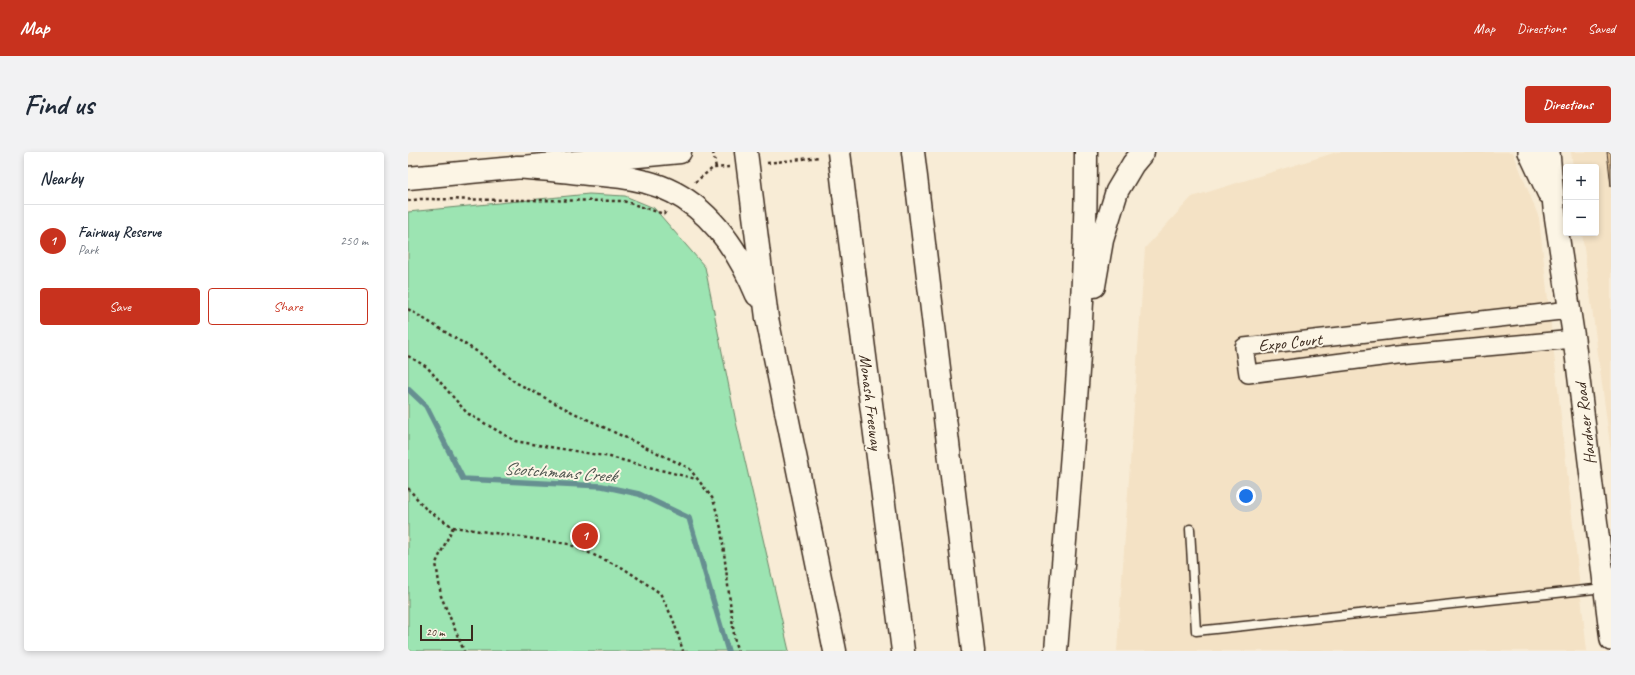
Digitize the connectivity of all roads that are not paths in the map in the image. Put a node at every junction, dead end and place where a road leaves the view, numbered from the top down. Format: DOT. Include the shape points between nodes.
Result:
graph roads {
  1 [pos="680,152"];
  2 [pos="746,152"];
  3 [pos="839,152"];
  4 [pos="913,152"];
  5 [pos="1086,152"];
  6 [pos="1143,152"];
  7 [pos="1529,152"];
  8 [pos="1549,152"];
  9 [pos="516,167"];
  10 [pos="408,178"];
  11 [pos="1554,208"];
  12 [pos="1570,310"];
  13 [pos="767,318"];
  14 [pos="1394,330"];
  15 [pos="1574,339"];
  16 [pos="1397,355"];
  17 [pos="1080,357"];
  18 [pos="1190,529"];
  19 [pos="1605,588"];
  20 [pos="1611,640"];
  21 [pos="835,651"];
  22 [pos="903,651"];
  23 [pos="973,651"];
  24 [pos="1056,651"];
  1 -- 9 [label="main road"];
  2 -- 13 [label="main road"];
  3 -- 22 [label="main road, Monash Freeway, bridge"];
  4 -- 23 [label="main road"];
  5 -- 17 [label="main road"];
  6 -- 17 [label="main road" via="1132,164 1116,191 1102,240"];
  7 -- 11 [label="street, Hardner Road"];
  8 -- 11 [label="street, Hardner Road"];
  9 -- 10 [label="main road"];
  9 -- 13 [label="main road" via="624,177 647,182 679,195 719,228 734,248"];
  11 -- 12 [label="street, Hardner Road"];
  12 -- 14 [label="street, Expo Court"];
  12 -- 15 [label="street, Hardner Road"];
  13 -- 21 [label="main road"];
  14 -- 16 [label="street"];
  14 -- 16 [label="street, Expo Court" via="1244,347 1248,374"];
  15 -- 16 [label="street, Expo Court"];
  15 -- 19 [label="street, Hardner Road"];
  17 -- 24 [label="main road"];
  18 -- 19 [label="lane" via="1196,631"];
  19 -- 20 [label="street, Hardner Road"];
}
